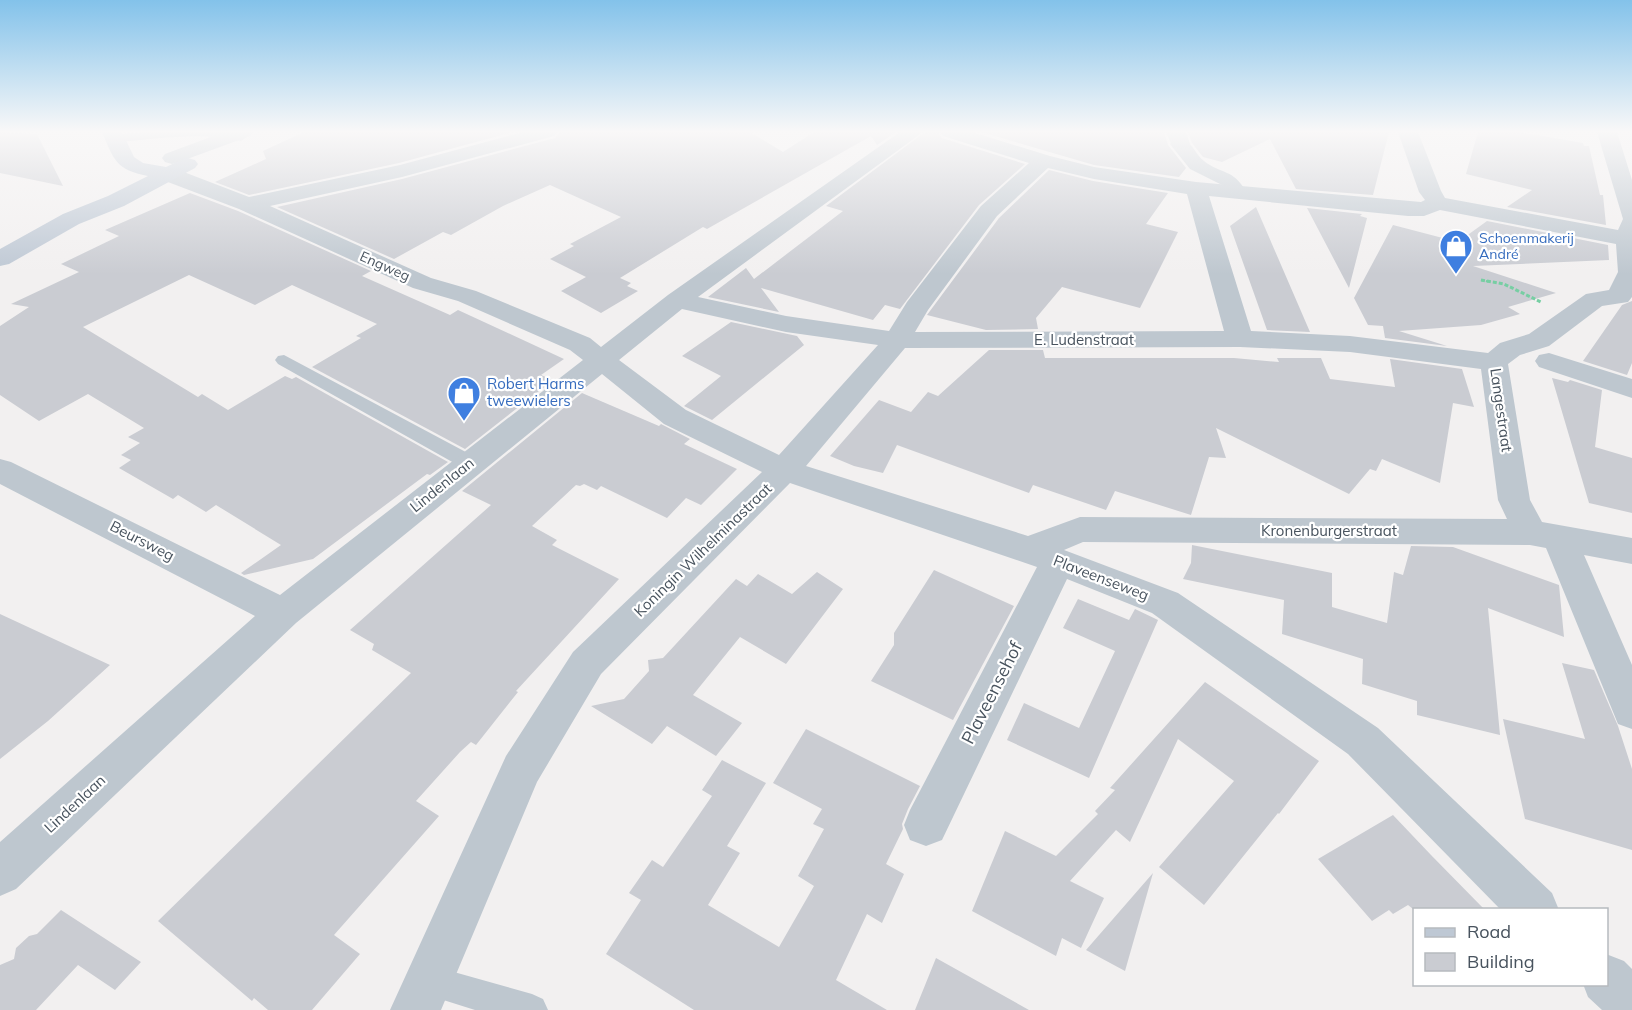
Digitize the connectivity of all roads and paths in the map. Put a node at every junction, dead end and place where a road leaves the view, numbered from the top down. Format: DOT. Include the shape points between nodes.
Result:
graph roads {
  1 [pos="131,179"];
  2 [pos="151,179"];
  3 [pos="202,179"];
  4 [pos="364,179"];
  5 [pos="847,179"];
  6 [pos="1024,179"];
  7 [pos="1134,179"];
  8 [pos="1224,179"];
  9 [pos="1425,179"];
  10 [pos="1619,179"];
  11 [pos="1196,189"];
  12 [pos="1236,191"];
  13 [pos="1438,203"];
  14 [pos="247,204"];
  15 [pos="71,219"];
  16 [pos="1631,230"];
  17 [pos="0,259"];
  18 [pos="1481,280"];
  19 [pos="1626,299"];
  20 [pos="677,300"];
  21 [pos="1572,316"];
  22 [pos="1240,339"];
  23 [pos="897,340"];
  24 [pos="284,360"];
  25 [pos="599,361"];
  26 [pos="1549,361"];
  27 [pos="1494,362"];
  28 [pos="1632,389"];
  29 [pos="470,463"];
  30 [pos="0,470"];
  31 [pos="784,470"];
  32 [pos="1544,535"];
  33 [pos="1632,551"];
  34 [pos="1044,556"];
  35 [pos="283,613"];
  36 [pos="1632,711"];
  37 [pos="926,825"];
  38 [pos="0,873"];
  39 [pos="1534,908"];
  40 [pos="1608,981"];
  41 [pos="422,996"];
  42 [pos="1632,1004"];
  43 [pos="532,1010"];
  1 -- 15 [label="main road"];
  2 -- 15 [label="main road" via="100,208"];
  3 -- 14 [label="street, Engweg"];
  4 -- 14 [label="street"];
  5 -- 20 [label="street, Lindenlaan"];
  6 -- 23 [label="street, Koningin Wilhelminastraat" via="990,211 916,308"];
  7 -- 11 [label="street"];
  8 -- 12 [label="street"];
  9 -- 13 [label="street"];
  10 -- 16 [label="street, Langestraat"];
  11 -- 12 [label="street"];
  11 -- 22 [label="street"];
  12 -- 13 [label="street" via="1408,209"];
  13 -- 16 [label="street"];
  14 -- 25 [label="street, Engweg" via="422,283 468,296 580,344"];
  15 -- 17 [label="main road"];
  16 -- 19 [label="street, Langestraat"];
  18 -- 21 [label="path" via="1504,284"];
  19 -- 21 [label="street, Langestraat" via="1595,299"];
  20 -- 23 [label="street, E. Ludenstraat" via="796,326"];
  20 -- 25 [label="street, Lindenlaan"];
  21 -- 27 [label="street, Langestraat" via="1539,340 1510,349"];
  22 -- 23 [label="street, E. Ludenstraat"];
  22 -- 27 [label="street, E. Ludenstraat" via="1350,344"];
  23 -- 31 [label="street, Koningin Wilhelminastraat"];
  24 -- 29 [label="lane"];
  25 -- 29 [label="street, Lindenlaan"];
  25 -- 31 [label="street, Plaveenseweg" via="675,417"];
  26 -- 28 [label="street"];
  27 -- 32 [label="street, Langestraat" via="1514,500"];
  29 -- 35 [label="street, Lindenlaan"];
  30 -- 35 [label="street, Beursweg"];
  31 -- 34 [label="street, Plaveenseweg"];
  31 -- 41 [label="street, Koningin Wilhelminastraat" via="587,663 521,770"];
  32 -- 33 [label="street, Kronenburgerstraat"];
  32 -- 34 [label="street, Kronenburgerstraat" via="1080,529"];
  32 -- 36 [label="street, Langestraat"];
  34 -- 37 [label="street, Plaveensehof"];
  34 -- 39 [label="street, Plaveenseweg" via="1165,603 1363,741"];
  35 -- 38 [label="street, Lindenlaan"];
  40 -- 42 [label="street"];
  41 -- 43 [label="lane, Koningin Wilhelminastraat"];
}
